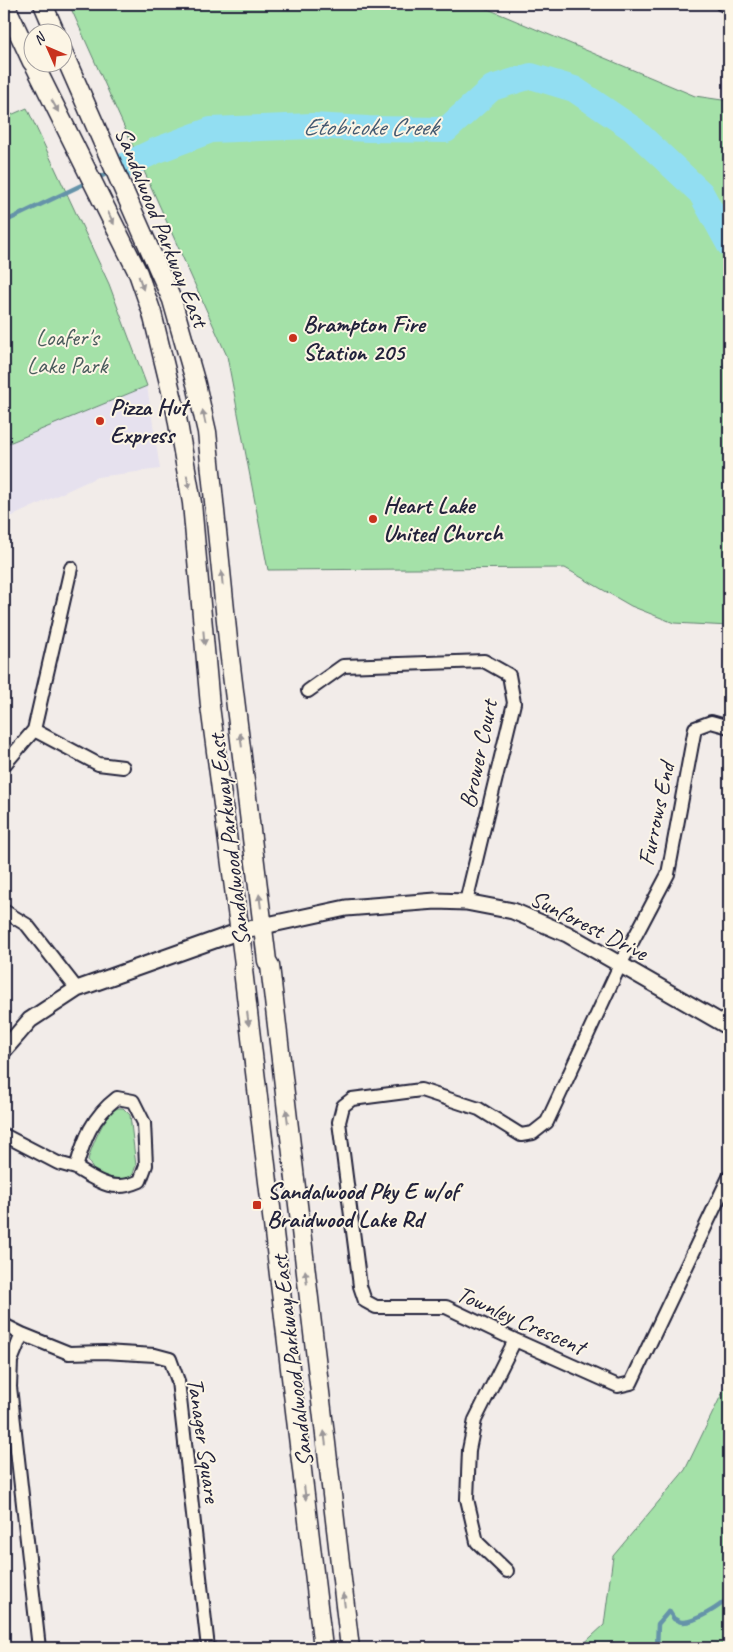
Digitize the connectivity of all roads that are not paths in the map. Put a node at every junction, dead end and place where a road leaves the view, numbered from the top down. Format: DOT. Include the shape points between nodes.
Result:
graph roads {
  1 [pos="4,4"];
  2 [pos="43,4"];
  3 [pos="722,4"];
  4 [pos="729,7"];
  5 [pos="51,22"];
  6 [pos="22,41"];
  7 [pos="37,72"];
  8 [pos="72,72"];
  9 [pos="71,568"];
  10 [pos="308,690"];
  11 [pos="729,727"];
  12 [pos="34,730"];
  13 [pos="4,765"];
  14 [pos="123,767"];
  15 [pos="466,902"];
  16 [pos="4,911"];
  17 [pos="263,926"];
  18 [pos="240,931"];
  19 [pos="620,965"];
  20 [pos="77,989"];
  21 [pos="729,1027"];
  22 [pos="4,1050"];
  23 [pos="4,1135"];
  24 [pos="76,1168"];
  25 [pos="729,1177"];
  26 [pos="4,1324"];
  27 [pos="22,1334"];
  28 [pos="514,1340"];
  29 [pos="507,1571"];
  30 [pos="39,1648"];
  31 [pos="208,1648"];
  32 [pos="322,1648"];
  33 [pos="350,1648"];
  1 -- 6 [label="main road, Sandalwood Parkway East"];
  2 -- 5 [label="main road"];
  3 -- 4 [label="street"];
  7 -- 18 [label="main road, Sandalwood Parkway East, one-way" via="141,281 176,412 192,503 210,706"];
  17 -- 8 [label="main road, Sandalwood Parkway East, one-way" via="228,650 207,432 174,305"];
  9 -- 12 [label="street"];
  10 -- 15 [label="street, Brower Court" via="343,666 484,661 509,675 514,703"];
  11 -- 19 [label="street, Furrows End" via="711,722 695,728 668,874"];
  12 -- 13 [label="street"];
  12 -- 14 [label="street" via="98,764"];
  15 -- 17 [label="street, Sunforest Drive" via="346,908"];
  15 -- 19 [label="street, Sunforest Drive" via="513,911 567,934"];
  16 -- 20 [label="street" via="27,925"];
  17 -- 18 [label="street, Sunforest Drive"];
  33 -- 17 [label="main road, Sandalwood Parkway East, one-way"];
  18 -- 20 [label="street, Sunforest Drive"];
  18 -- 32 [label="main road, Sandalwood Parkway East, one-way"];
  19 -- 21 [label="street, Sunforest Drive"];
  19 -- 28 [label="street, Townley Crescent" via="547,1122 533,1132 521,1134 479,1110 421,1090 352,1099 343,1106 339,1122 360,1286 365,1301 376,1307 446,1307"];
  20 -- 22 [label="street, Sunforest Drive" via="30,1020"];
  23 -- 24 [label="street" via="58,1163"];
  24 -- 24 [label="street" via="84,1140 104,1108 117,1098 133,1101 144,1124 146,1166 140,1181 127,1187 102,1184"];
  25 -- 28 [label="street, Townley Crescent" via="631,1383 618,1386"];
  26 -- 27 [label="street, Tanager Square"];
  27 -- 30 [label="street" via="11,1361 10,1387"];
  27 -- 31 [label="street, Tanager Square" via="69,1353 155,1355 170,1359 178,1380"];
  28 -- 29 [label="street" via="475,1420 468,1450 467,1499 477,1542"];
}
